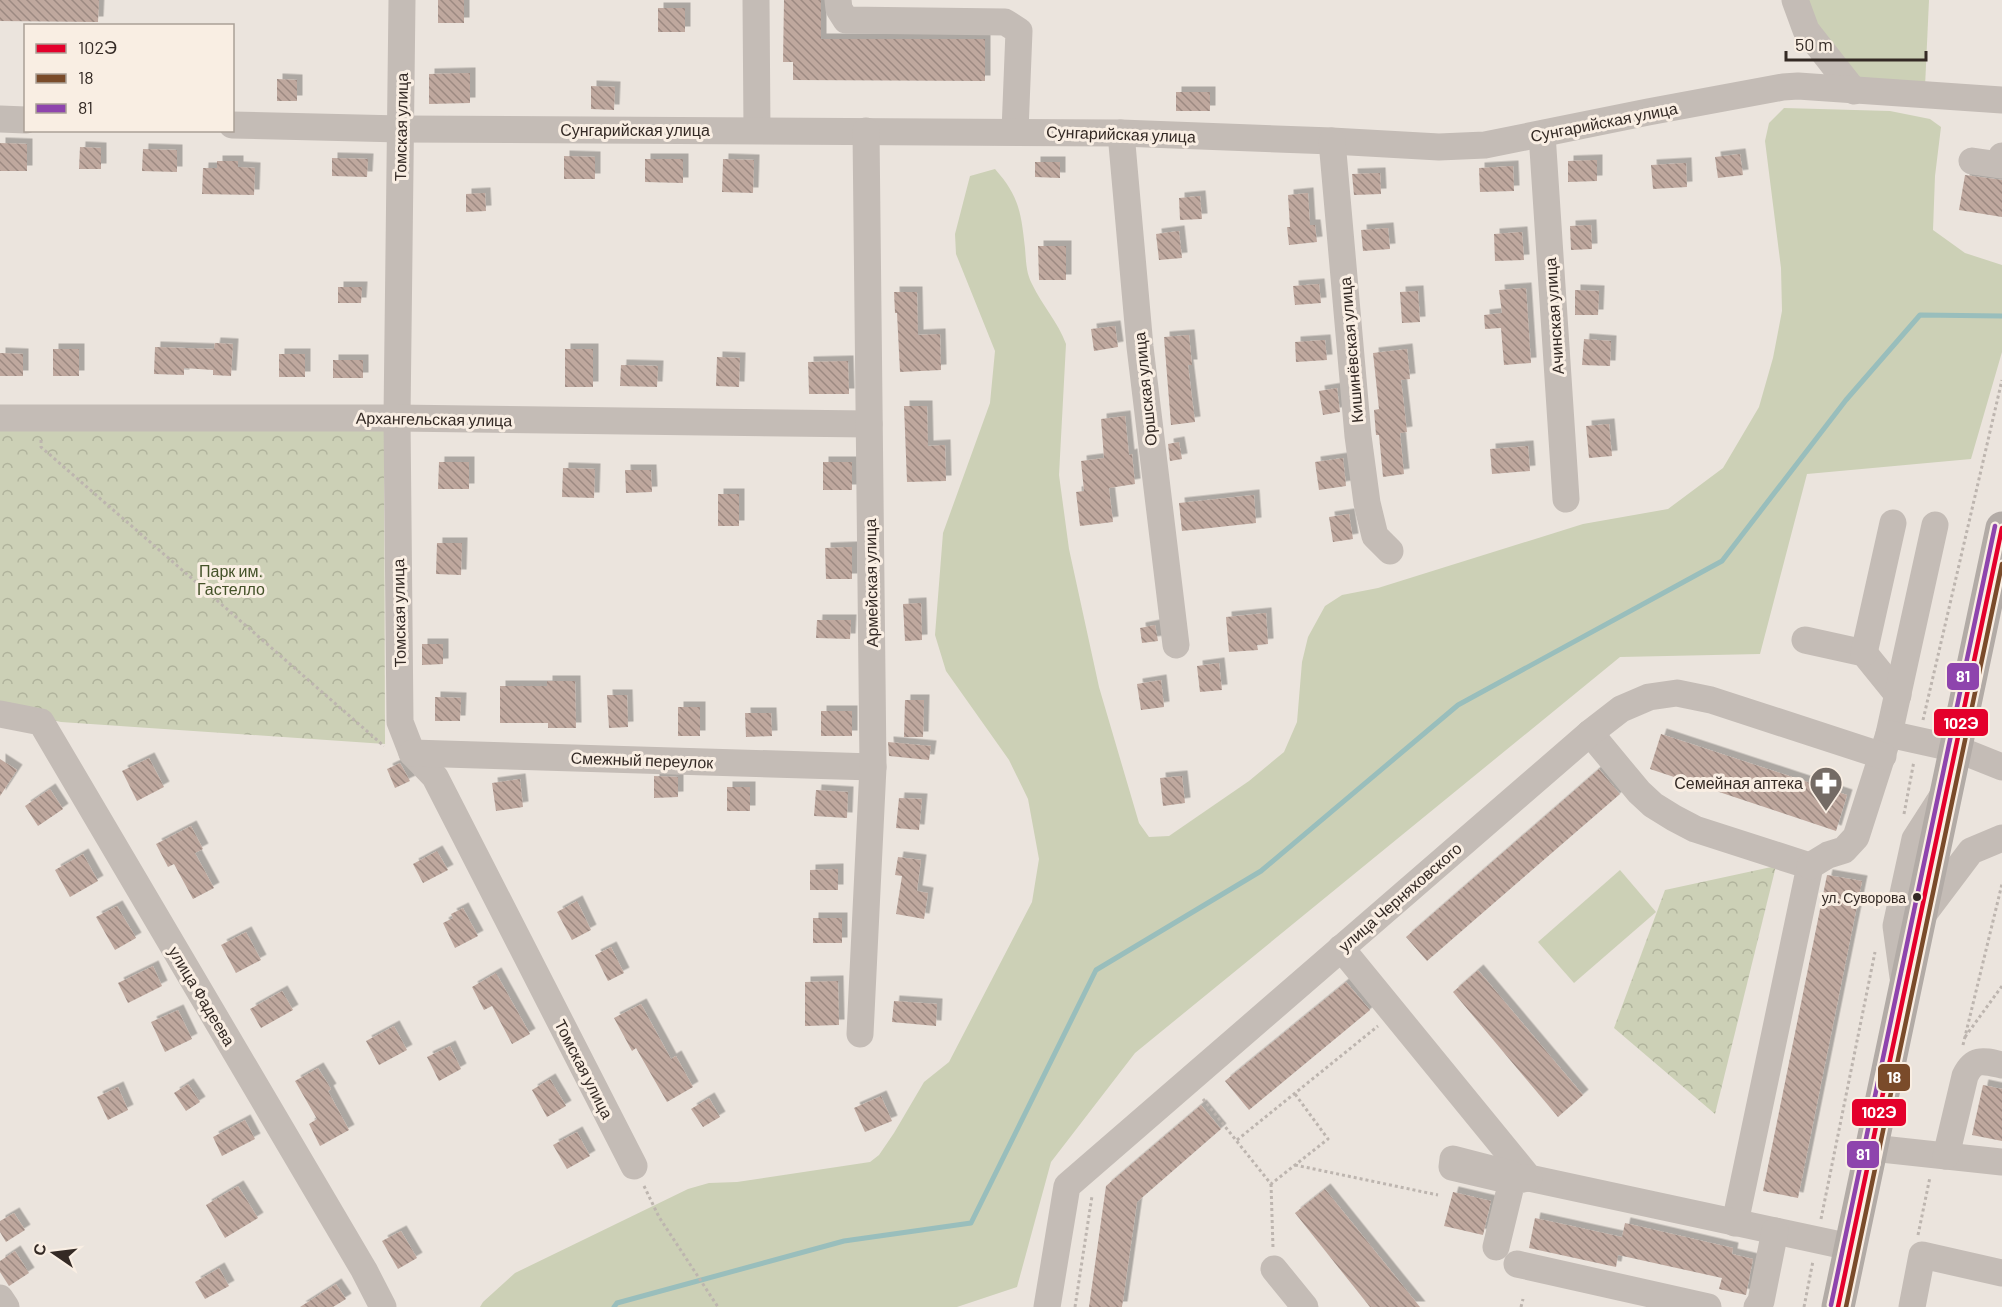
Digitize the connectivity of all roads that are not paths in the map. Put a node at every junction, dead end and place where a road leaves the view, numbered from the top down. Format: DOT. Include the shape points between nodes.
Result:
graph roads {
  1 [pos="402,0"];
  2 [pos="756,0"];
  3 [pos="838,0"];
  4 [pos="1795,0"];
  5 [pos="1854,91"];
  6 [pos="2002,100"];
  7 [pos="0,119"];
  8 [pos="24,120"];
  9 [pos="234,125"];
  10 [pos="401,129"];
  11 [pos="757,130"];
  12 [pos="866,131"];
  13 [pos="1014,131"];
  14 [pos="1121,133"];
  15 [pos="1542,134"];
  16 [pos="1332,141"];
  17 [pos="2002,156"];
  18 [pos="1972,161"];
  19 [pos="0,418"];
  20 [pos="397,418"];
  21 [pos="869,424"];
  22 [pos="1566,499"];
  23 [pos="1893,523"];
  24 [pos="1935,525"];
  25 [pos="1390,550"];
  26 [pos="2000,550"];
  27 [pos="1805,640"];
  28 [pos="1176,645"];
  29 [pos="1864,653"];
  30 [pos="1898,695"];
  31 [pos="0,714"];
  32 [pos="1590,733"];
  33 [pos="1886,745"];
  34 [pos="1957,749"];
  35 [pos="412,753"];
  36 [pos="873,767"];
  37 [pos="2002,767"];
  38 [pos="1949,786"];
  39 [pos="2002,838"];
  40 [pos="1810,866"];
  41 [pos="1921,917"];
  42 [pos="1341,948"];
  43 [pos="1905,991"];
  44 [pos="860,1034"];
  45 [pos="2002,1065"];
  46 [pos="1872,1148"];
  47 [pos="1947,1156"];
  48 [pos="2002,1162"];
  49 [pos="634,1166"];
  50 [pos="1521,1179"];
  51 [pos="1735,1223"];
  52 [pos="1775,1231"];
  53 [pos="1496,1247"];
  54 [pos="1850,1247"];
  55 [pos="1517,1264"];
  56 [pos="1274,1269"];
  57 [pos="2002,1273"];
  58 [pos="0,1298"];
  59 [pos="6,1307"];
  60 [pos="383,1307"];
  61 [pos="1047,1307"];
  62 [pos="1305,1307"];
  63 [pos="1708,1307"];
  64 [pos="1757,1307"];
  65 [pos="1838,1307"];
  66 [pos="1912,1307"];
  1 -- 10 [label="street, Томская улица"];
  2 -- 11 [label="street"];
  3 -- 13 [label="street" via="838,9 846,21 1005,22 1019,31"];
  4 -- 5 [label="street" via="1806,30"];
  5 -- 6 [label="street, Сунгарийская улица"];
  5 -- 15 [label="street, Сунгарийская улица" via="1783,87"];
  7 -- 8 [label="street"];
  9 -- 10 [label="street, Сунгарийская улица"];
  10 -- 11 [label="street, Сунгарийская улица"];
  10 -- 20 [label="street, Томская улица"];
  11 -- 12 [label="street, Сунгарийская улица"];
  12 -- 13 [label="street, Сунгарийская улица"];
  12 -- 21 [label="street, Армейская улица"];
  13 -- 14 [label="street, Сунгарийская улица"];
  14 -- 16 [label="street, Сунгарийская улица"];
  14 -- 28 [label="street, Оршская улица" via="1140,347"];
  15 -- 16 [label="street, Сунгарийская улица" via="1485,145 1439,147"];
  15 -- 22 [label="street, Ачинская улица"];
  16 -- 25 [label="street, Кишинёвская улица" via="1367,503 1375,536"];
  17 -- 18 [label="street" via="2000,165"];
  19 -- 20 [label="street, Архангельская улица"];
  20 -- 21 [label="street, Архангельская улица"];
  20 -- 35 [label="street, Томская улица" via="400,722"];
  21 -- 36 [label="street, Армейская улица"];
  23 -- 29 [label="street"];
  24 -- 30 [label="street"];
  26 -- 34 [label="main road"];
  27 -- 29 [label="street"];
  29 -- 30 [label="street"];
  30 -- 33 [label="street"];
  31 -- 60 [label="street, улица Фадеева" via="41,722"];
  32 -- 33 [label="street, улица Черняховского" via="1621,709 1649,697 1677,693"];
  32 -- 40 [label="street" via="1639,792 1674,819"];
  32 -- 42 [label="street, улица Черняховского"];
  33 -- 34 [label="street, улица Черняховского"];
  33 -- 40 [label="street" via="1856,837 1844,850"];
  34 -- 37 [label="street, улица Черняховского"];
  34 -- 38 [label="main road"];
  35 -- 36 [label="street, Смежный переулок"];
  35 -- 49 [label="street, Томская улица" via="435,777"];
  36 -- 44 [label="street, Армейская улица"];
  38 -- 41 [label="main road"];
  38 -- 43 [label="street" via="1915,839 1896,926"];
  39 -- 41 [label="street" via="1971,851"];
  40 -- 51 [label="street"];
  41 -- 43 [label="main road"];
  42 -- 50 [label="street" via="1456,1088"];
  42 -- 61 [label="street, улица Черняховского" via="1067,1186"];
  43 -- 46 [label="main road"];
  45 -- 47 [label="street" via="1982,1061 1969,1068"];
  46 -- 47 [label="street"];
  46 -- 54 [label="main road"];
  47 -- 48 [label="street"];
  50 -- 51 [label="street"];
  50 -- 53 [label="street"];
  51 -- 52 [label="street"];
  52 -- 54 [label="street"];
  52 -- 64 [label="street"];
  54 -- 65 [label="main road"];
  55 -- 63 [label="street"];
  56 -- 62 [label="street"];
  57 -- 66 [label="street" via="1923,1255"];
  58 -- 59 [label="street"];
}
